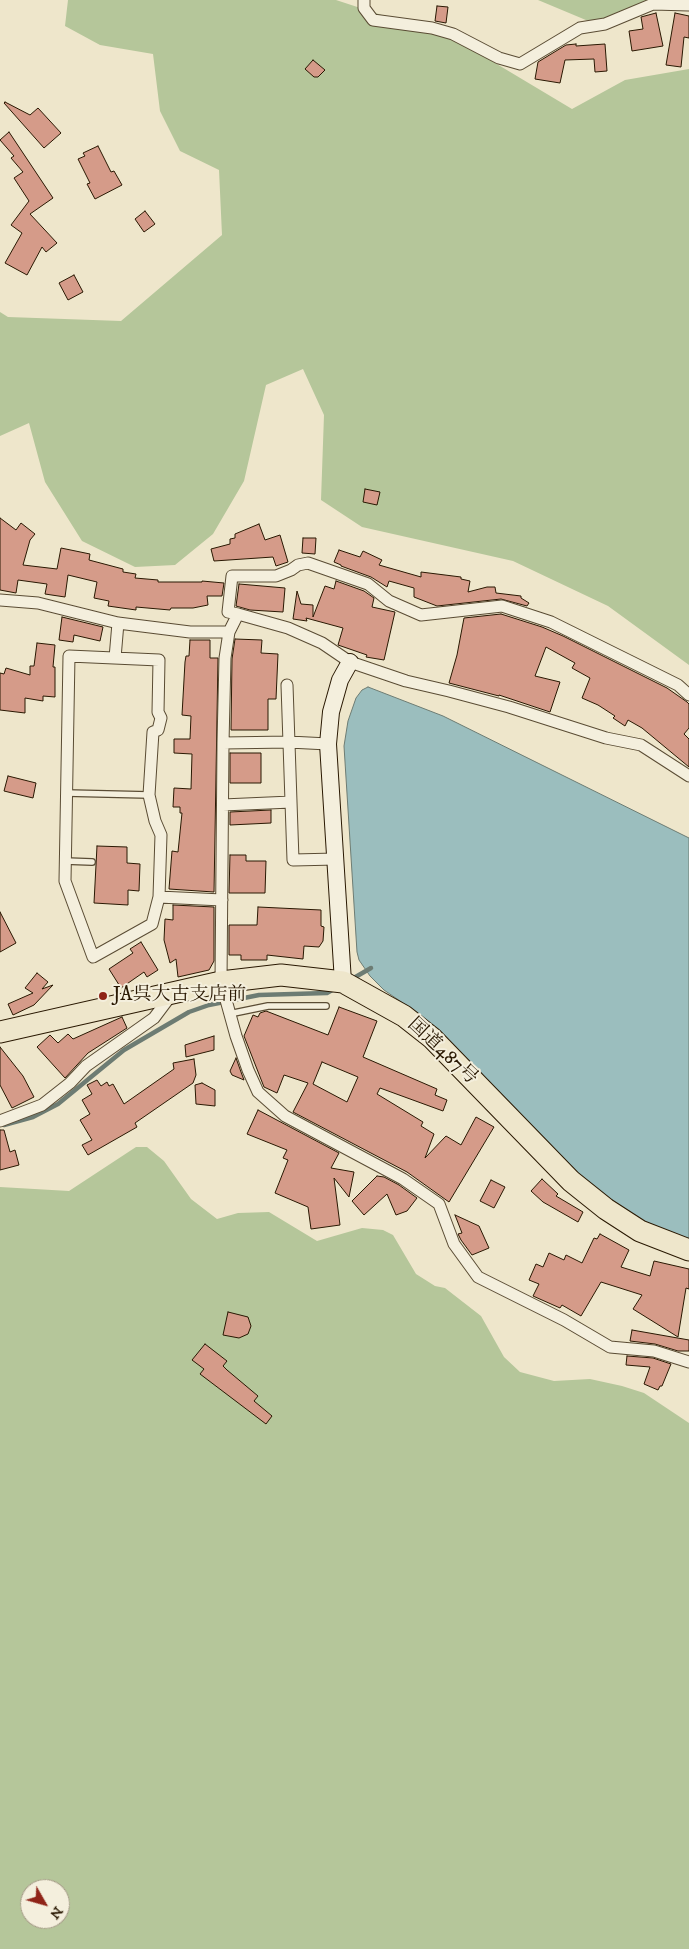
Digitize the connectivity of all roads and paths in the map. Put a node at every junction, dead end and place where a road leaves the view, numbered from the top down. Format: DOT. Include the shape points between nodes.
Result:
graph roads {
  1 [pos="364,0"];
  2 [pos="689,4"];
  3 [pos="0,600"];
  4 [pos="238,614"];
  5 [pos="118,624"];
  6 [pos="229,632"];
  7 [pos="115,658"];
  8 [pos="350,662"];
  9 [pos="287,685"];
  10 [pos="689,695"];
  11 [pos="289,742"];
  12 [pos="223,743"];
  13 [pos="328,744"];
  14 [pos="688,774"];
  15 [pos="66,792"];
  16 [pos="149,795"];
  17 [pos="291,802"];
  18 [pos="223,805"];
  19 [pos="336,859"];
  20 [pos="65,861"];
  21 [pos="92,862"];
  22 [pos="159,897"];
  23 [pos="222,900"];
  24 [pos="221,982"];
  25 [pos="343,982"];
  26 [pos="174,991"];
  27 [pos="326,1006"];
  28 [pos="229,1014"];
  29 [pos="0,1032"];
  30 [pos="0,1121"];
  31 [pos="689,1250"];
  32 [pos="689,1362"];
  1 -- 2 [label="street" via="364,8 373,20 453,34 499,58 520,64 580,28 605,24 653,4"];
  3 -- 5 [label="street" via="38,603"];
  4 -- 6 [label="street"];
  4 -- 8 [label="street" via="288,628 322,643"];
  4 -- 10 [label="street" via="228,612 232,576 276,576 308,563 368,584 389,602 421,615 502,606 551,622 678,685"];
  5 -- 6 [label="street" via="190,632"];
  5 -- 7 [label="street"];
  6 -- 12 [label="street" via="225,658"];
  7 -- 15 [label="street" via="69,656"];
  7 -- 16 [label="street" via="159,660 158,712 161,718 158,730 153,732"];
  8 -- 13 [label="street" via="340,680 331,712"];
  8 -- 14 [label="street" via="406,682 509,707 606,738 641,745"];
  9 -- 11 [label="street"];
  11 -- 12 [label="street"];
  11 -- 13 [label="street"];
  11 -- 17 [label="street"];
  12 -- 18 [label="street"];
  13 -- 19 [label="street"];
  15 -- 16 [label="lane"];
  15 -- 20 [label="street"];
  16 -- 22 [label="street" via="162,835"];
  17 -- 18 [label="street"];
  17 -- 19 [label="street" via="293,860"];
  18 -- 23 [label="street"];
  19 -- 25 [label="street"];
  20 -- 21 [label="lane"];
  20 -- 22 [label="street" via="65,881 93,957 152,924"];
  22 -- 23 [label="street"];
  23 -- 24 [label="street"];
  24 -- 25 [label="highway, 国道487号" via="281,974"];
  24 -- 26 [label="highway, 国道487号"];
  24 -- 28 [label="street"];
  25 -- 31 [label="highway, 国道487号" via="404,1016 432,1038 571,1181 599,1204 640,1231"];
  26 -- 29 [label="highway, 国道487号"];
  26 -- 30 [label="street" via="154,1018 86,1066 42,1105"];
  27 -- 28 [label="lane" via="268,1006"];
  28 -- 32 [label="street" via="258,1092 285,1116 403,1179 439,1204 454,1244 478,1277 610,1347 654,1351"];
}
